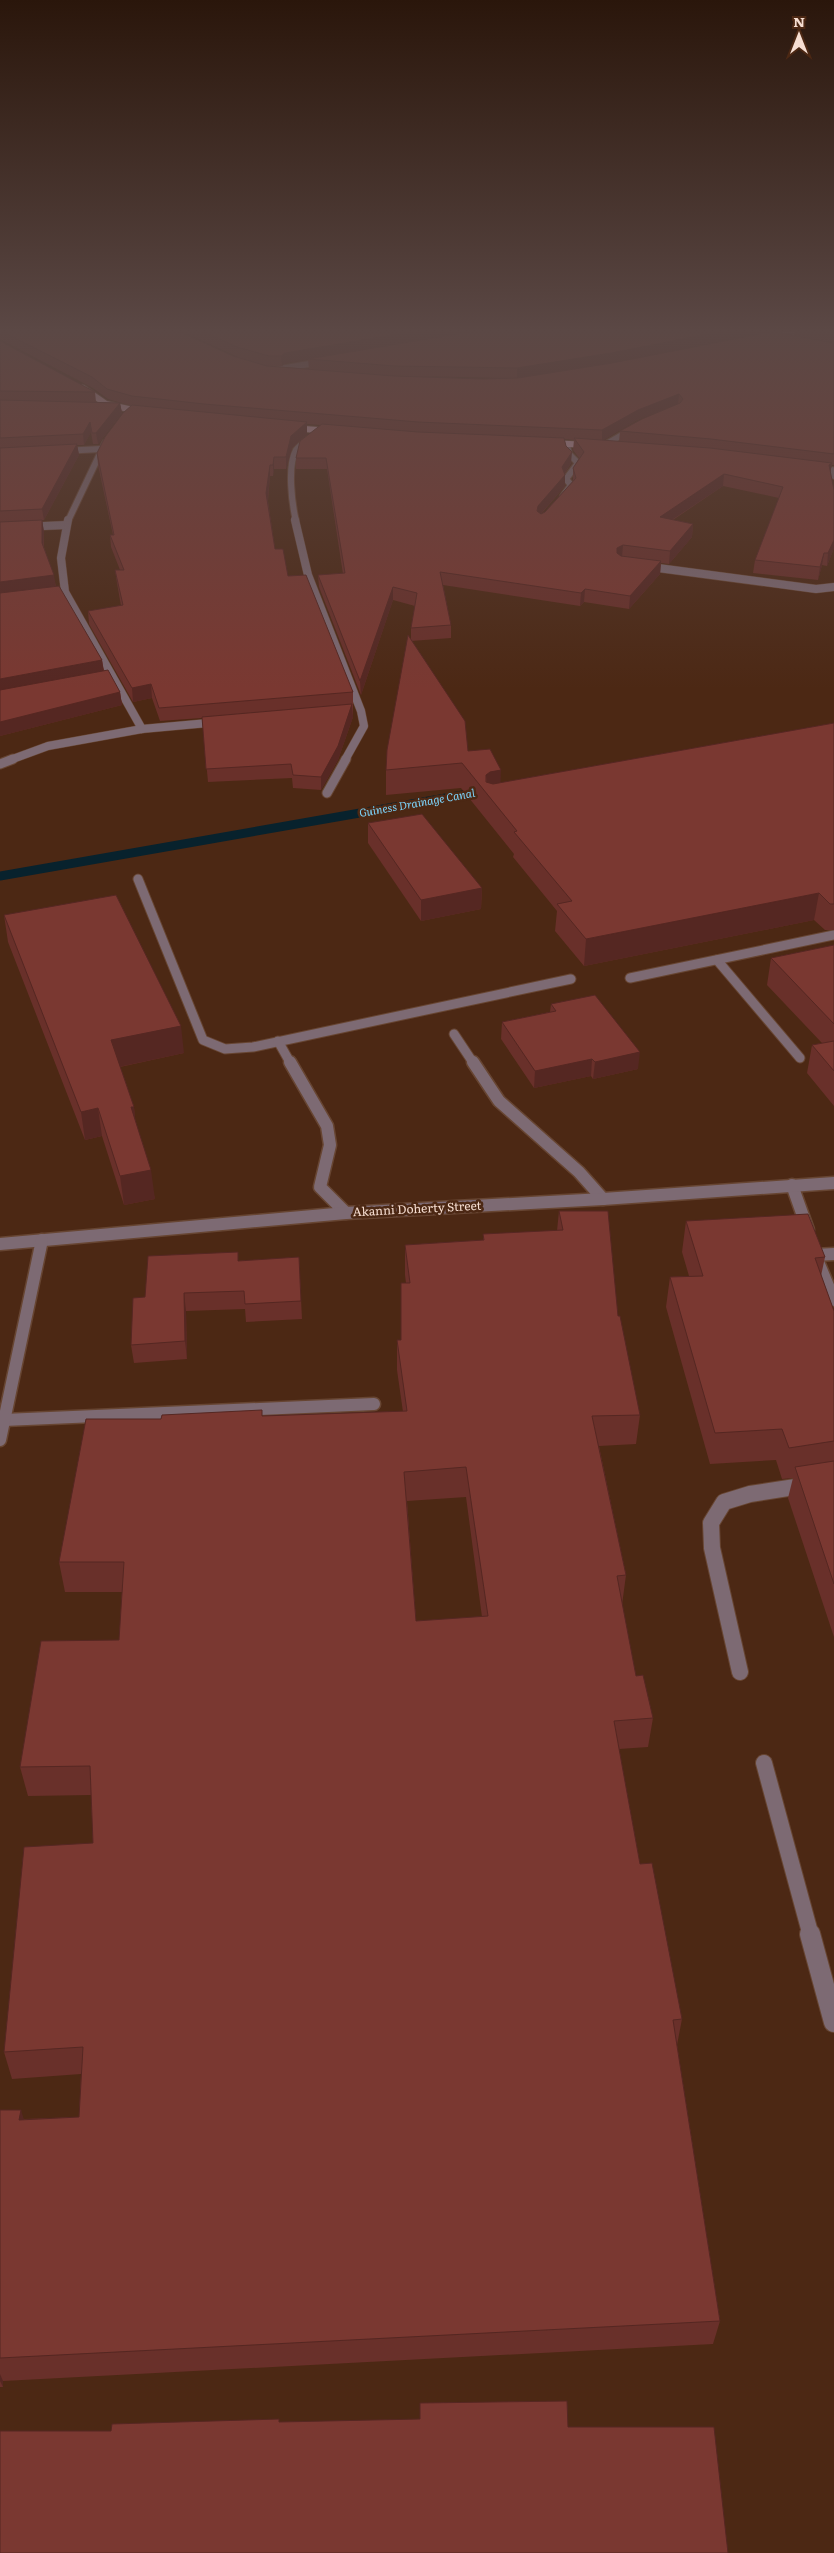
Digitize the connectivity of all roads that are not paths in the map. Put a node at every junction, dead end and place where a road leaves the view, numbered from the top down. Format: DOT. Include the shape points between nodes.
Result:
graph roads {
  1 [pos="68,451"];
  2 [pos="99,451"];
  3 [pos="296,451"];
  4 [pos="568,451"];
  5 [pos="55,452"];
  6 [pos="822,469"];
  7 [pos="833,472"];
  8 [pos="559,501"];
  9 [pos="66,525"];
  10 [pos="0,528"];
  11 [pos="631,564"];
  12 [pos="834,587"];
  13 [pos="65,592"];
  14 [pos="56,594"];
  15 [pos="112,677"];
  16 [pos="102,678"];
  17 [pos="361,711"];
  18 [pos="351,712"];
  19 [pos="227,721"];
  20 [pos="142,729"];
  21 [pos="0,764"];
  22 [pos="327,793"];
  23 [pos="138,878"];
  24 [pos="834,935"];
  25 [pos="717,960"];
  26 [pos="630,978"];
  27 [pos="571,979"];
  28 [pos="454,1034"];
  29 [pos="278,1041"];
  30 [pos="800,1058"];
  31 [pos="834,1183"];
  32 [pos="792,1186"];
  33 [pos="603,1200"];
  34 [pos="346,1213"];
  35 [pos="42,1240"];
  36 [pos="0,1244"];
  37 [pos="813,1247"];
  38 [pos="834,1254"];
  39 [pos="834,1300"];
  40 [pos="374,1404"];
  41 [pos="4,1420"];
  42 [pos="0,1440"];
  43 [pos="834,1481"];
  44 [pos="740,1672"];
  45 [pos="764,1763"];
  46 [pos="834,2022"];
  1 -- 5 [label="street"];
  2 -- 9 [label="street"];
  3 -- 17 [label="street" via="292,460 292,506 308,575"];
  4 -- 8 [label="street" via="578,463 566,479 570,487"];
  6 -- 7 [label="main road"];
  9 -- 10 [label="street"];
  9 -- 13 [label="street" via="61,558"];
  11 -- 12 [label="street" via="816,588"];
  13 -- 14 [label="street"];
  13 -- 15 [label="street"];
  15 -- 16 [label="street"];
  15 -- 20 [label="street"];
  17 -- 18 [label="street"];
  17 -- 22 [label="street" via="364,726"];
  19 -- 20 [label="street"];
  20 -- 21 [label="street" via="48,746"];
  23 -- 29 [label="street" via="203,1040 225,1049 254,1048"];
  24 -- 25 [label="street"];
  25 -- 26 [label="street"];
  25 -- 30 [label="street"];
  27 -- 29 [label="street"];
  28 -- 33 [label="street" via="499,1101 579,1172"];
  29 -- 34 [label="street" via="327,1126 330,1145 320,1187"];
  31 -- 32 [label="street, Akanni Doherty Street"];
  32 -- 33 [label="street, Akanni Doherty Street"];
  32 -- 37 [label="street"];
  33 -- 34 [label="street, Akanni Doherty Street"];
  34 -- 35 [label="street, Akanni Doherty Street"];
  35 -- 36 [label="street, Akanni Doherty Street"];
  35 -- 41 [label="street"];
  37 -- 38 [label="street"];
  37 -- 39 [label="street"];
  40 -- 41 [label="street"];
  41 -- 42 [label="street"];
  43 -- 44 [label="street" via="750,1494 724,1502 711,1523 712,1548"];
  45 -- 46 [label="street"];
}
